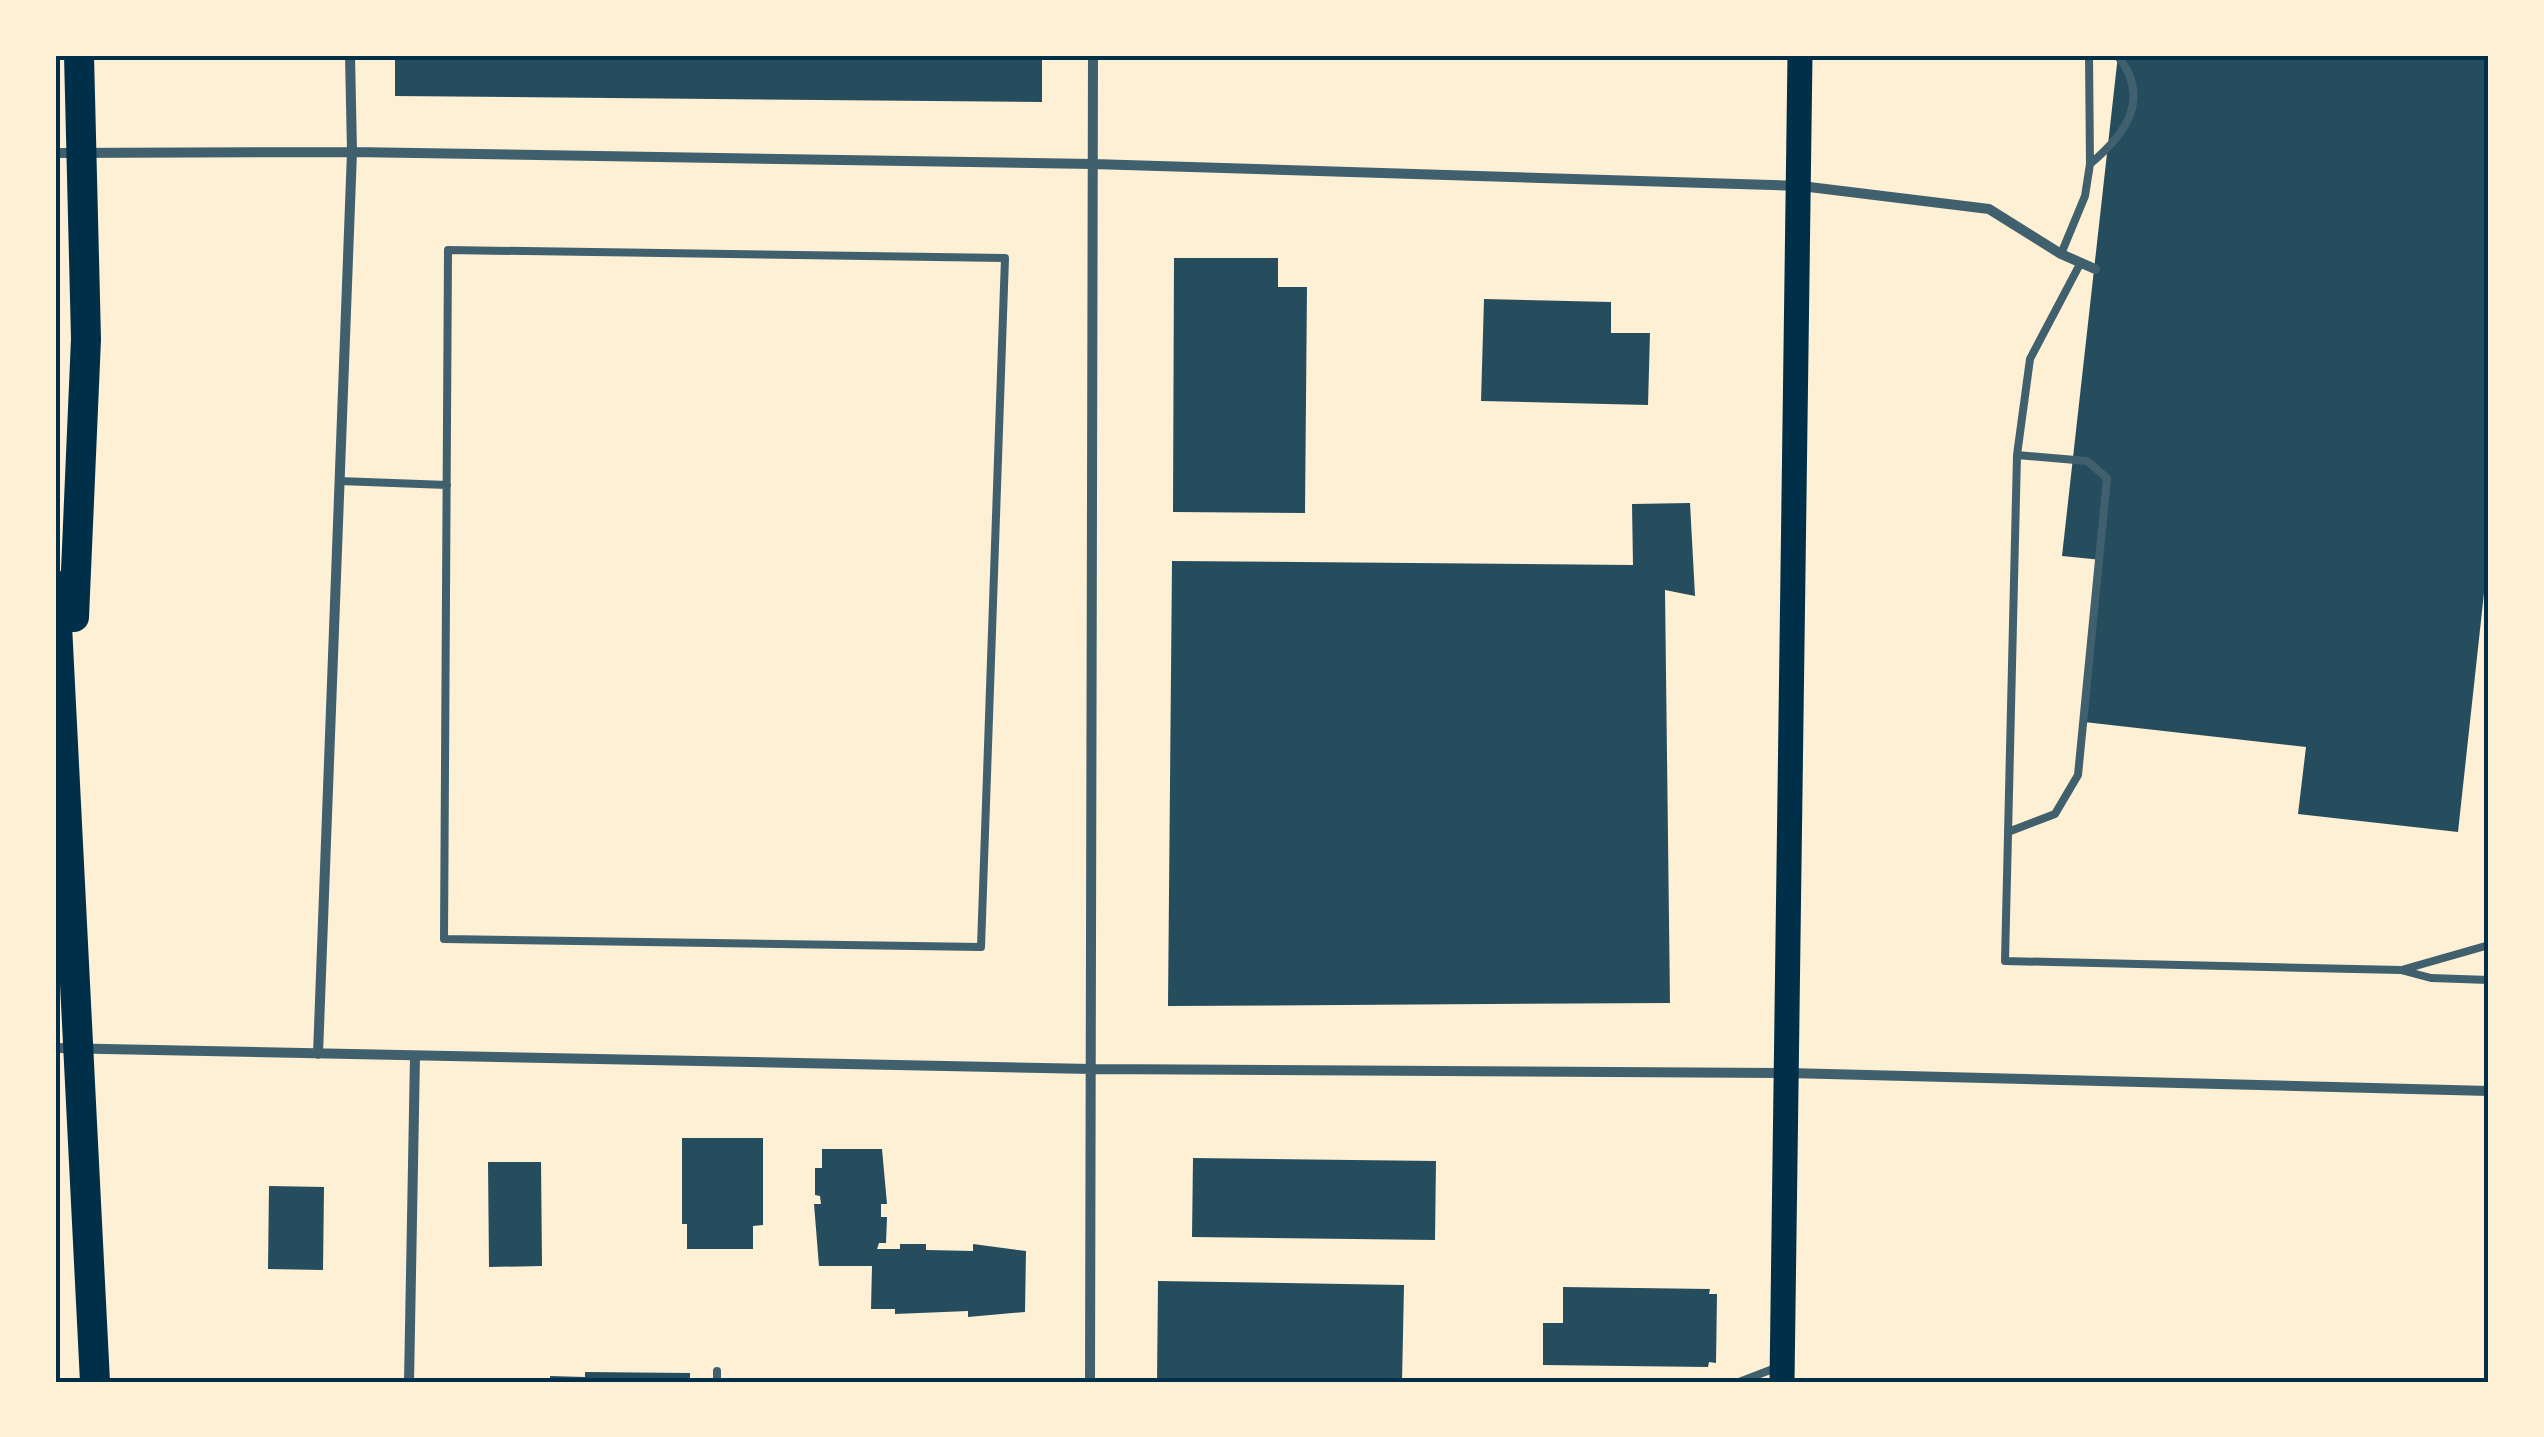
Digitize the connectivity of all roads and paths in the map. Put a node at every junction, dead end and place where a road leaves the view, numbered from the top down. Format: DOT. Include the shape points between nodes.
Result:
graph roads {
  1 [pos="79,55"];
  2 [pos="350,55"];
  3 [pos="1094,55"];
  4 [pos="1800,55"];
  5 [pos="2088,55"];
  6 [pos="2118,55"];
  7 [pos="55,152"];
  8 [pos="352,152"];
  9 [pos="1092,164"];
  10 [pos="2090,164"];
  11 [pos="1801,186"];
  12 [pos="2060,254"];
  13 [pos="2080,264"];
  14 [pos="2094,269"];
  15 [pos="2017,455"];
  16 [pos="339,481"];
  17 [pos="447,485"];
  18 [pos="55,586"];
  19 [pos="66,785"];
  20 [pos="2008,832"];
  21 [pos="2489,945"];
  22 [pos="2401,970"];
  23 [pos="2489,980"];
  24 [pos="55,1048"];
  25 [pos="318,1054"];
  26 [pos="414,1056"];
  27 [pos="1092,1069"];
  28 [pos="1788,1073"];
  29 [pos="2489,1091"];
  30 [pos="717,1371"];
  31 [pos="1782,1374"];
  32 [pos="95,1382"];
  33 [pos="410,1382"];
  34 [pos="717,1382"];
  35 [pos="1090,1382"];
  36 [pos="1739,1382"];
  1 -- 19 [label="highway" via="86,339"];
  2 -- 8 [label="street"];
  3 -- 9 [label="street"];
  4 -- 11 [label="main road"];
  5 -- 10 [label="lane"];
  6 -- 10 [label="lane" via="2132,74 2133,108 2120,139"];
  7 -- 8 [label="street"];
  8 -- 9 [label="street"];
  8 -- 16 [label="street"];
  9 -- 11 [label="street"];
  9 -- 27 [label="street"];
  10 -- 12 [label="lane" via="2085,196"];
  11 -- 12 [label="street" via="1988,209"];
  11 -- 28 [label="main road"];
  12 -- 13 [label="street"];
  13 -- 14 [label="street"];
  13 -- 15 [label="lane" via="2030,359"];
  15 -- 20 [label="lane"];
  15 -- 20 [label="lane" via="2087,461 2107,478 2078,775 2055,814"];
  16 -- 17 [label="lane"];
  16 -- 25 [label="street"];
  17 -- 17 [label="lane" via="448,250 1004,258 981,947 444,938"];
  18 -- 19 [label="highway"];
  19 -- 32 [label="highway"];
  20 -- 22 [label="lane" via="2006,961"];
  21 -- 22 [label="lane"];
  22 -- 23 [label="lane"];
  24 -- 25 [label="street"];
  25 -- 26 [label="street"];
  26 -- 27 [label="street"];
  26 -- 33 [label="street"];
  27 -- 28 [label="street"];
  27 -- 35 [label="street"];
  28 -- 29 [label="street"];
  28 -- 31 [label="main road"];
  30 -- 34 [label="lane"];
  31 -- 36 [label="lane"];
}
